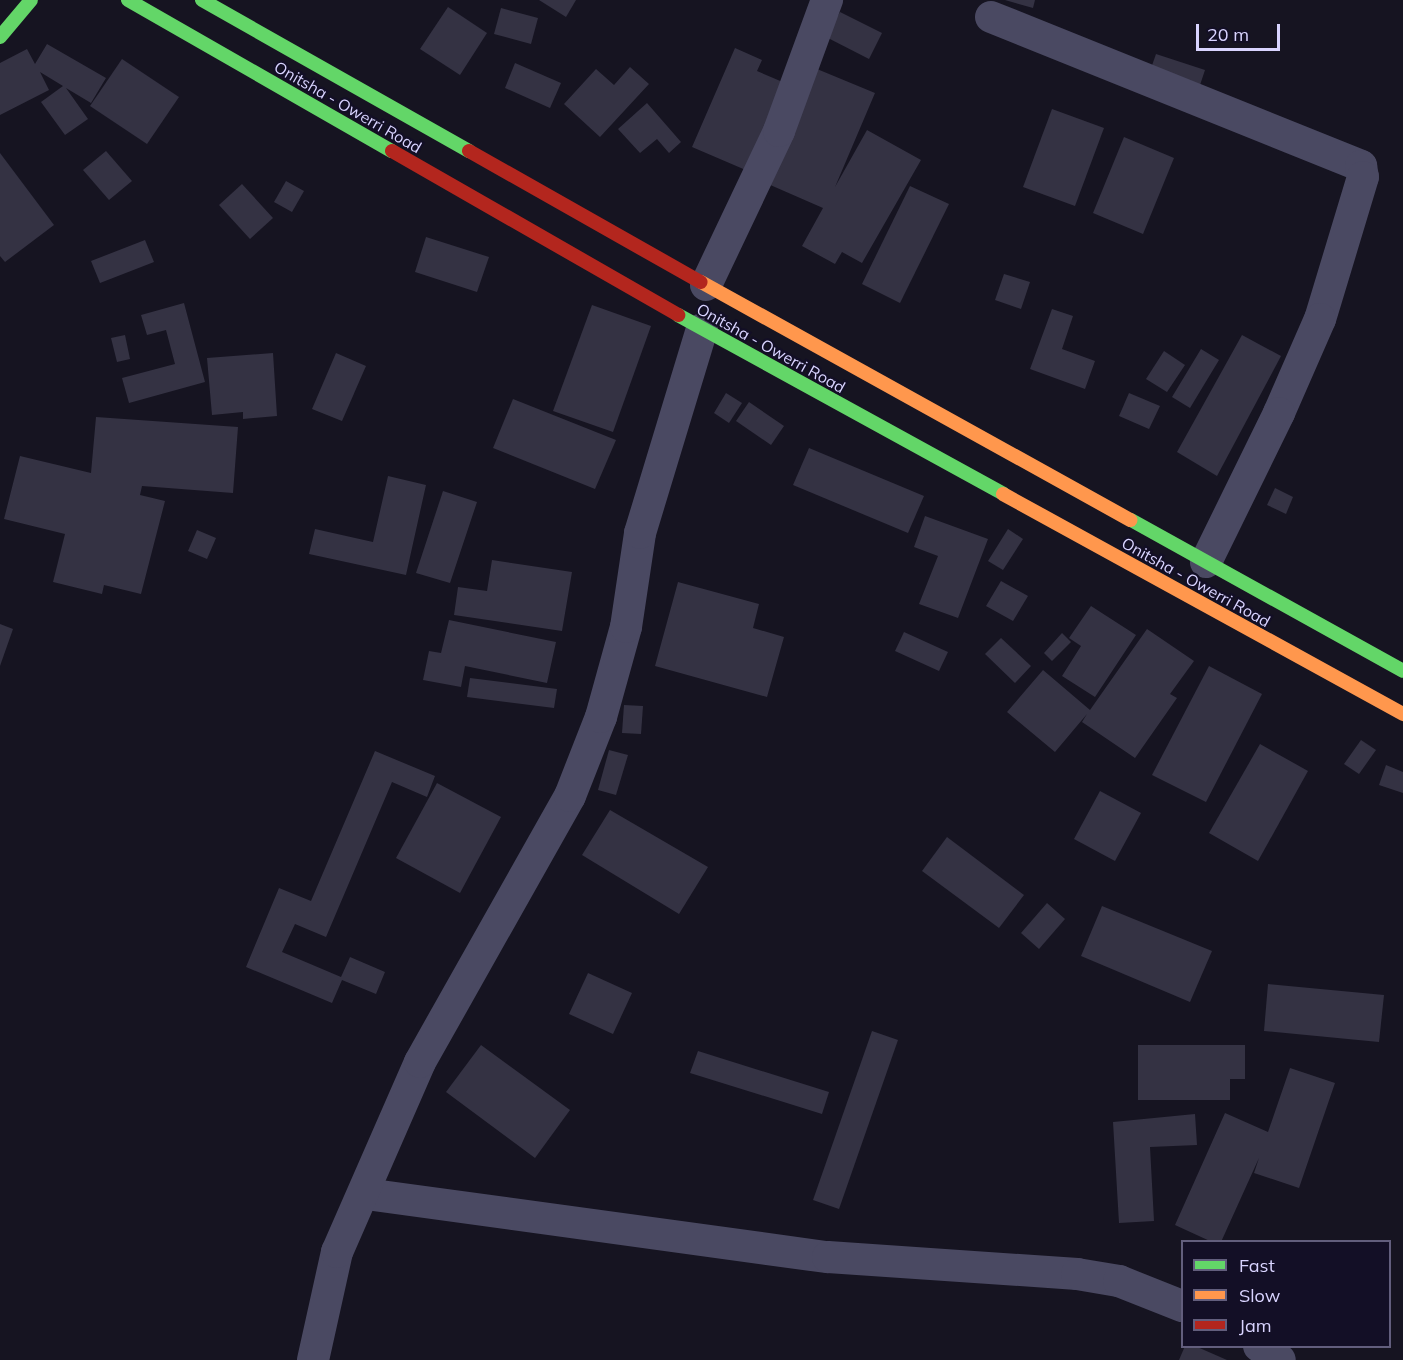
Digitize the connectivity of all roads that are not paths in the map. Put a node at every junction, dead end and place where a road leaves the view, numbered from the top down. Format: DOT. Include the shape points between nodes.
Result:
graph roads {
  1 [pos="30,0"];
  2 [pos="128,0"];
  3 [pos="202,0"];
  4 [pos="827,0"];
  5 [pos="991,17"];
  6 [pos="0,37"];
  7 [pos="706,285"];
  8 [pos="702,329"];
  9 [pos="1206,562"];
  10 [pos="1403,671"];
  11 [pos="1403,714"];
  12 [pos="366,1194"];
  13 [pos="1181,1306"];
  14 [pos="1260,1348"];
  15 [pos="313,1360"];
  16 [pos="1280,1360"];
  1 -- 6 [label="main road"];
  2 -- 8 [label="main road, Onitsha - Owerri Road"];
  3 -- 7 [label="main road, Onitsha - Owerri Road"];
  4 -- 7 [label="street" via="778,131"];
  5 -- 9 [label="street" via="1361,166 1363,177 1320,319"];
  7 -- 9 [label="main road, Onitsha - Owerri Road"];
  8 -- 11 [label="main road, Onitsha - Owerri Road"];
  8 -- 12 [label="street" via="640,533 626,627 601,717 570,796 420,1062"];
  9 -- 10 [label="main road, Onitsha - Owerri Road"];
  12 -- 13 [label="street" via="828,1257 1077,1274 1119,1281"];
  12 -- 15 [label="street" via="337,1252"];
  14 -- 16 [label="street"];
}
